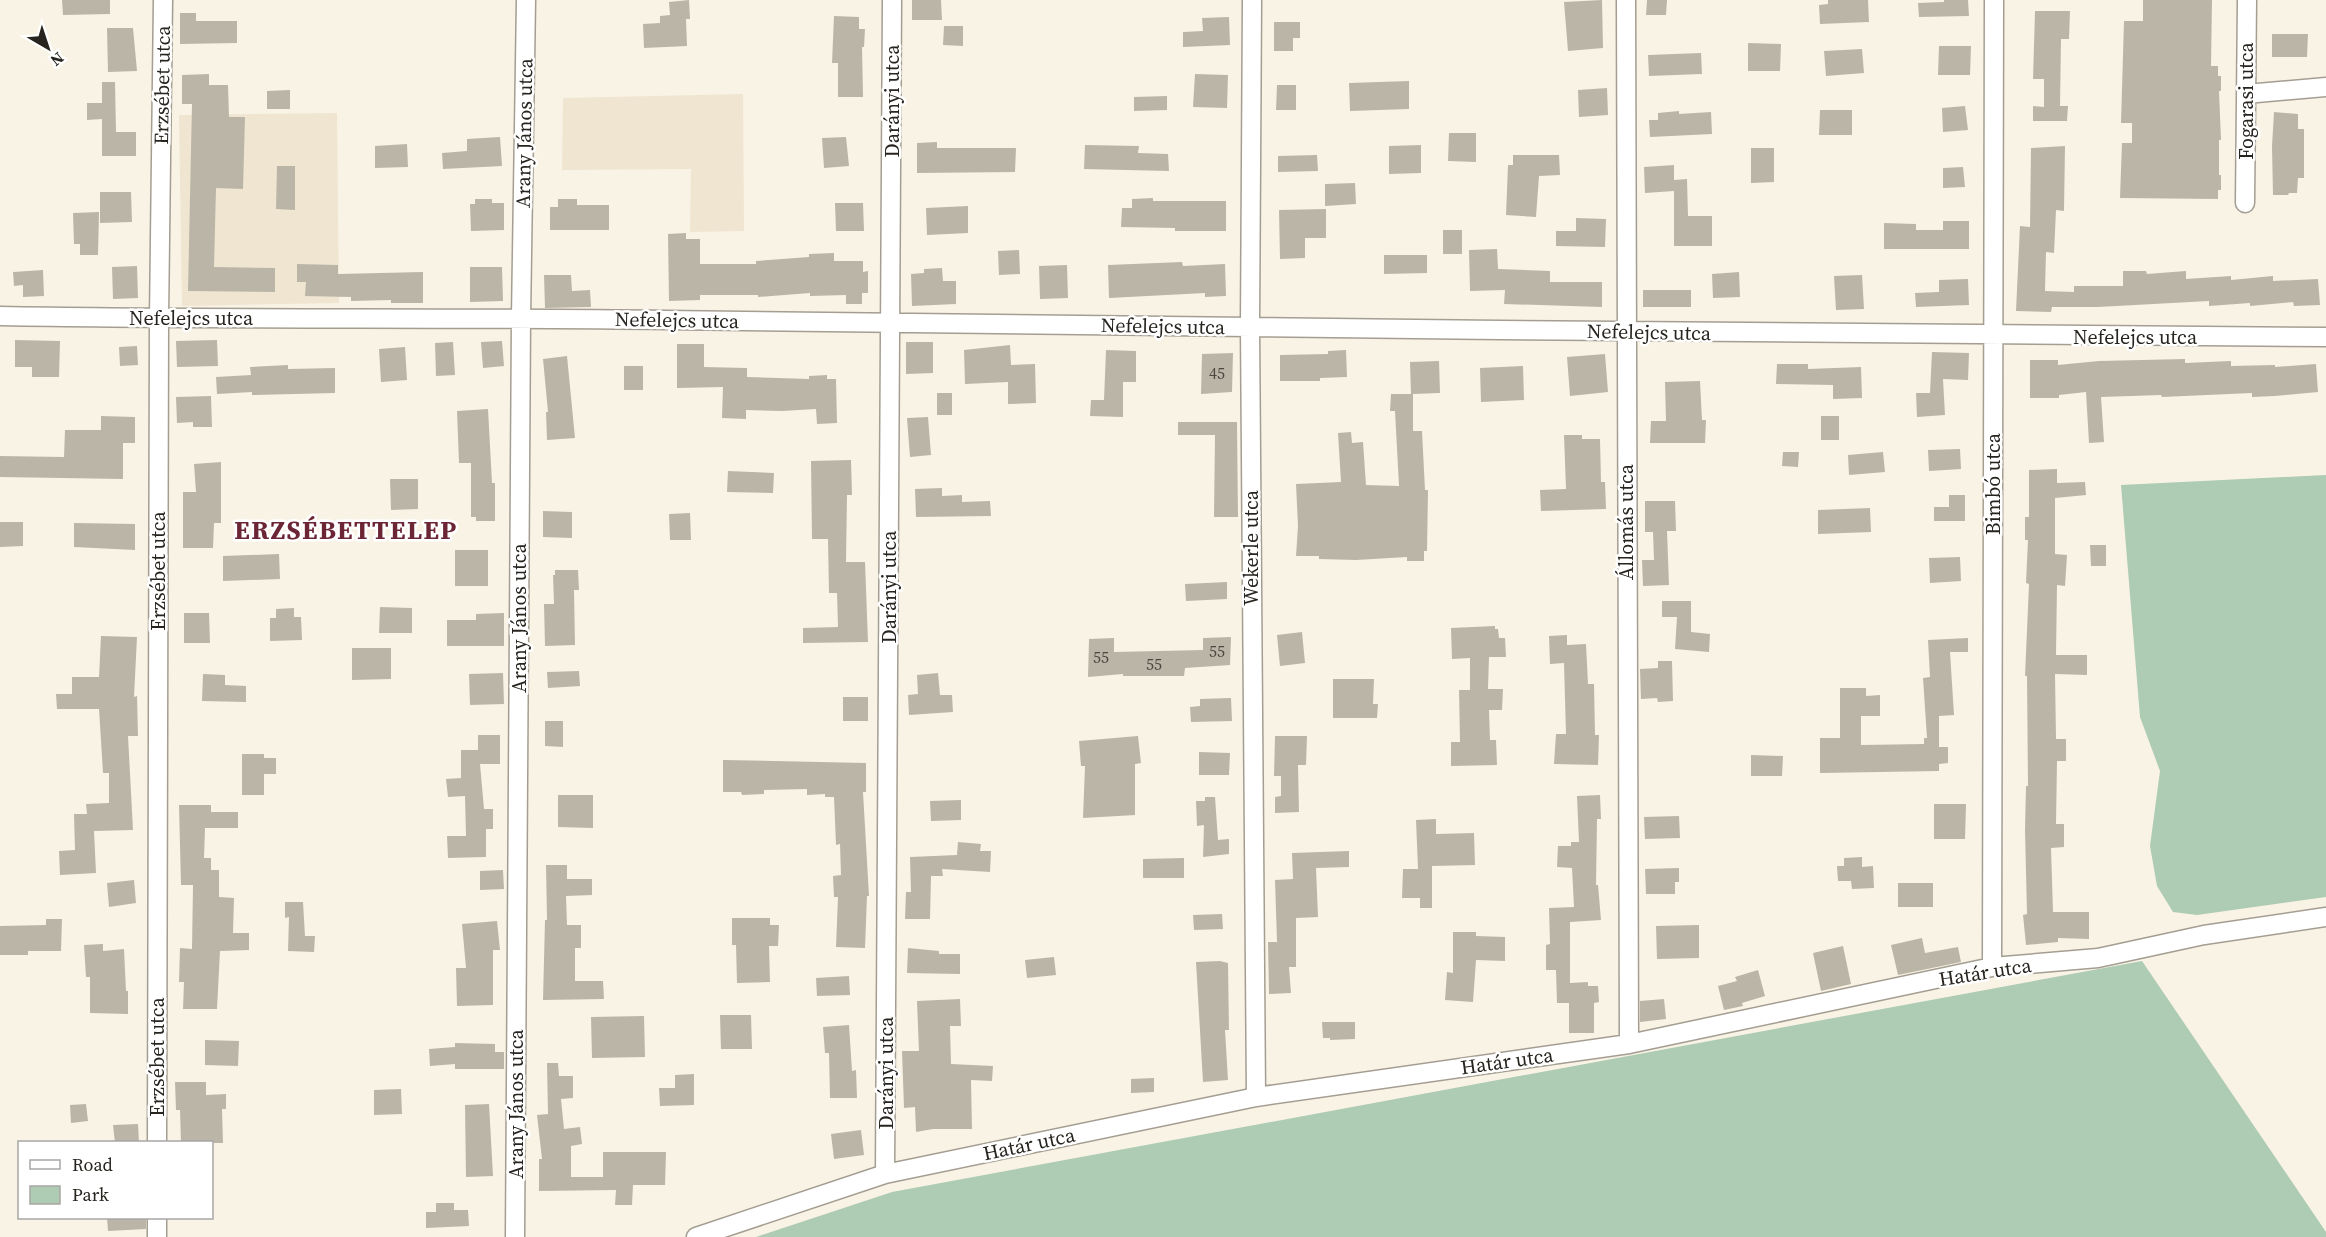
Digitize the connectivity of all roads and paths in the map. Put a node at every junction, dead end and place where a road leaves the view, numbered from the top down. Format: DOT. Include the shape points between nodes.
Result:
graph roads {
  1 [pos="163,0"];
  2 [pos="526,0"];
  3 [pos="892,0"];
  4 [pos="1252,0"];
  5 [pos="1626,0"];
  6 [pos="1994,0"];
  7 [pos="2247,0"];
  8 [pos="2326,87"];
  9 [pos="2246,94"];
  10 [pos="2245,202"];
  11 [pos="0,316"];
  12 [pos="521,318"];
  13 [pos="159,319"];
  14 [pos="891,322"];
  15 [pos="1250,327"];
  16 [pos="1625,332"];
  17 [pos="1993,336"];
  18 [pos="2326,337"];
  19 [pos="2326,917"];
  20 [pos="1992,967"];
  21 [pos="1629,1044"];
  22 [pos="1256,1097"];
  23 [pos="157,1141"];
  24 [pos="885,1174"];
  25 [pos="157,1219"];
  26 [pos="157,1237"];
  27 [pos="515,1237"];
  28 [pos="696,1237"];
  1 -- 13 [label="street, Erzsébet utca"];
  2 -- 12 [label="street, Arany János utca"];
  3 -- 14 [label="street, Darányi utca"];
  4 -- 15 [label="street, Wekerle utca"];
  5 -- 16 [label="street, Állomás utca"];
  6 -- 17 [label="street, Bimbó utca"];
  7 -- 9 [label="street, Fogarasi utca"];
  8 -- 9 [label="street"];
  9 -- 10 [label="street, Fogarasi utca"];
  11 -- 13 [label="street, Nefelejcs utca"];
  12 -- 13 [label="street, Nefelejcs utca"];
  12 -- 14 [label="street, Nefelejcs utca"];
  12 -- 27 [label="street, Arany János utca"];
  13 -- 23 [label="street, Erzsébet utca"];
  14 -- 15 [label="street, Nefelejcs utca"];
  14 -- 24 [label="street, Darányi utca"];
  15 -- 16 [label="street, Nefelejcs utca"];
  15 -- 22 [label="street, Wekerle utca"];
  16 -- 17 [label="street, Nefelejcs utca"];
  16 -- 21 [label="street, Állomás utca"];
  17 -- 18 [label="street, Nefelejcs utca"];
  17 -- 20 [label="street, Bimbó utca"];
  19 -- 20 [label="street, Határ utca" via="2204,935 2098,958"];
  20 -- 21 [label="street, Határ utca"];
  21 -- 22 [label="street, Határ utca"];
  22 -- 24 [label="street, Határ utca"];
  24 -- 28 [label="street, Határ utca"];
  25 -- 26 [label="street"];
}
